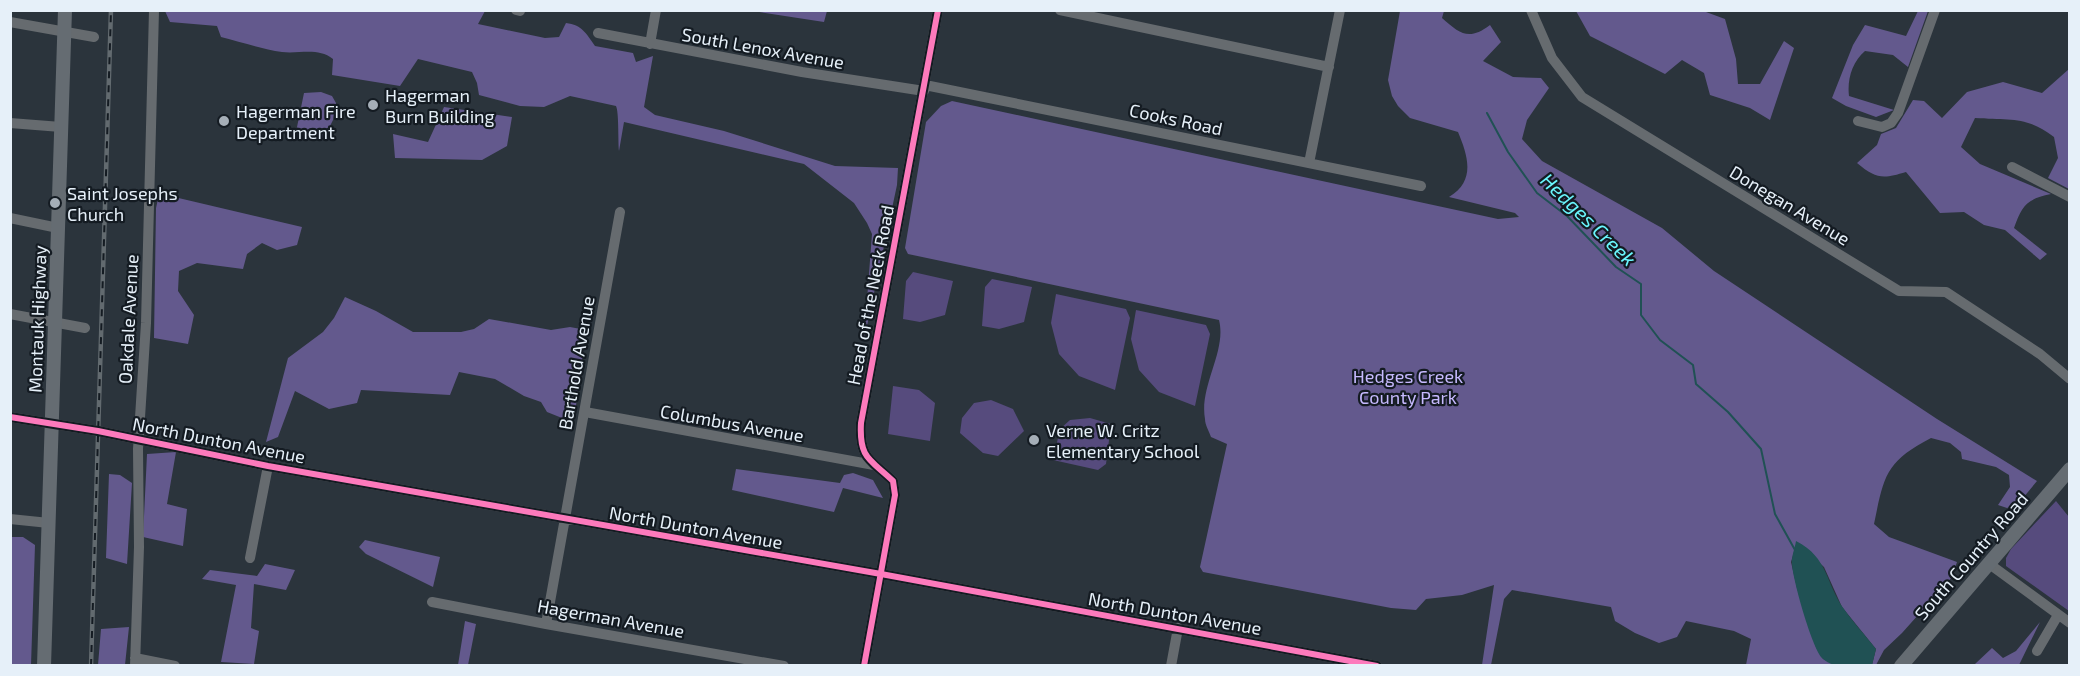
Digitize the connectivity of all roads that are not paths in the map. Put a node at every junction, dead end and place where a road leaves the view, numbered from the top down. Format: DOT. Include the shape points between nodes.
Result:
graph roads {
  1 [pos="65,10"];
  2 [pos="154,10"];
  3 [pos="656,10"];
  4 [pos="938,10"];
  5 [pos="1060,10"];
  6 [pos="1340,10"];
  7 [pos="1531,10"];
  8 [pos="1935,10"];
  9 [pos="10,22"];
  10 [pos="64,32"];
  11 [pos="598,33"];
  12 [pos="93,37"];
  13 [pos="650,44"];
  14 [pos="1329,67"];
  15 [pos="924,88"];
  16 [pos="1858,121"];
  17 [pos="10,123"];
  18 [pos="61,127"];
  19 [pos="1309,163"];
  20 [pos="2012,167"];
  21 [pos="1421,186"];
  22 [pos="2070,198"];
  23 [pos="620,212"];
  24 [pos="10,218"];
  25 [pos="58,228"];
  26 [pos="10,314"];
  27 [pos="55,322"];
  28 [pos="85,328"];
  29 [pos="2070,379"];
  30 [pos="585,412"];
  31 [pos="10,417"];
  32 [pos="52,423"];
  33 [pos="138,439"];
  34 [pos="874,465"];
  35 [pos="268,466"];
  36 [pos="2070,470"];
  37 [pos="10,519"];
  38 [pos="566,520"];
  39 [pos="49,523"];
  40 [pos="250,558"];
  41 [pos="1988,563"];
  42 [pos="881,574"];
  43 [pos="432,602"];
  44 [pos="2058,615"];
  45 [pos="2070,623"];
  46 [pos="546,624"];
  47 [pos="1178,628"];
  48 [pos="2037,651"];
  49 [pos="135,662"];
  50 [pos="44,666"];
  51 [pos="175,666"];
  52 [pos="784,666"];
  53 [pos="864,666"];
  54 [pos="1171,666"];
  55 [pos="1377,666"];
  56 [pos="1901,666"];
  1 -- 10 [label="main road, Montauk Highway"];
  2 -- 33 [label="street, Oakdale Avenue" via="146,323"];
  3 -- 13 [label="street"];
  4 -- 15 [label="street, Head of the Neck Road"];
  5 -- 14 [label="street"];
  6 -- 14 [label="street"];
  7 -- 29 [label="street, Donegan Avenue" via="1552,58 1582,98 1899,291 1946,292 2040,354"];
  8 -- 16 [label="street" via="1898,113 1882,127"];
  9 -- 10 [label="street"];
  10 -- 12 [label="street"];
  10 -- 18 [label="main road, Montauk Highway"];
  11 -- 13 [label="street, South Lenox Avenue"];
  13 -- 15 [label="street, South Lenox Avenue" via="802,72"];
  14 -- 19 [label="street"];
  15 -- 19 [label="street, Cooks Road"];
  15 -- 34 [label="street, Head of the Neck Road" via="861,423 864,452"];
  17 -- 18 [label="street"];
  18 -- 25 [label="main road, Montauk Highway"];
  19 -- 21 [label="street, Cooks Road"];
  20 -- 22 [label="street"];
  23 -- 30 [label="street, Barthold Avenue"];
  24 -- 25 [label="street"];
  25 -- 27 [label="main road, Montauk Highway"];
  26 -- 27 [label="street"];
  27 -- 28 [label="street"];
  27 -- 32 [label="main road, Montauk Highway"];
  30 -- 34 [label="street, Columbus Avenue"];
  30 -- 38 [label="street, Barthold Avenue"];
  31 -- 32 [label="street, North Dunton Avenue"];
  32 -- 33 [label="street, North Dunton Avenue"];
  32 -- 39 [label="main road, Montauk Highway"];
  33 -- 35 [label="street, North Dunton Avenue"];
  33 -- 49 [label="street, Oakdale Avenue"];
  34 -- 42 [label="street, Head of the Neck Road" via="893,481 895,495"];
  35 -- 38 [label="street, North Dunton Avenue"];
  35 -- 40 [label="street"];
  36 -- 41 [label="main road, South Country Road"];
  37 -- 39 [label="street"];
  38 -- 42 [label="street, North Dunton Avenue"];
  38 -- 46 [label="street, Barthold Avenue"];
  39 -- 50 [label="main road, Montauk Highway"];
  41 -- 44 [label="street"];
  41 -- 56 [label="main road, South Country Road"];
  42 -- 47 [label="street, North Dunton Avenue"];
  42 -- 53 [label="street, Head of the Neck Road"];
  43 -- 46 [label="street, Hagerman Avenue"];
  44 -- 45 [label="street"];
  44 -- 48 [label="street"];
  46 -- 52 [label="street, Hagerman Avenue"];
  47 -- 54 [label="street"];
  47 -- 55 [label="street, North Dunton Avenue"];
  49 -- 51 [label="street"];
}
